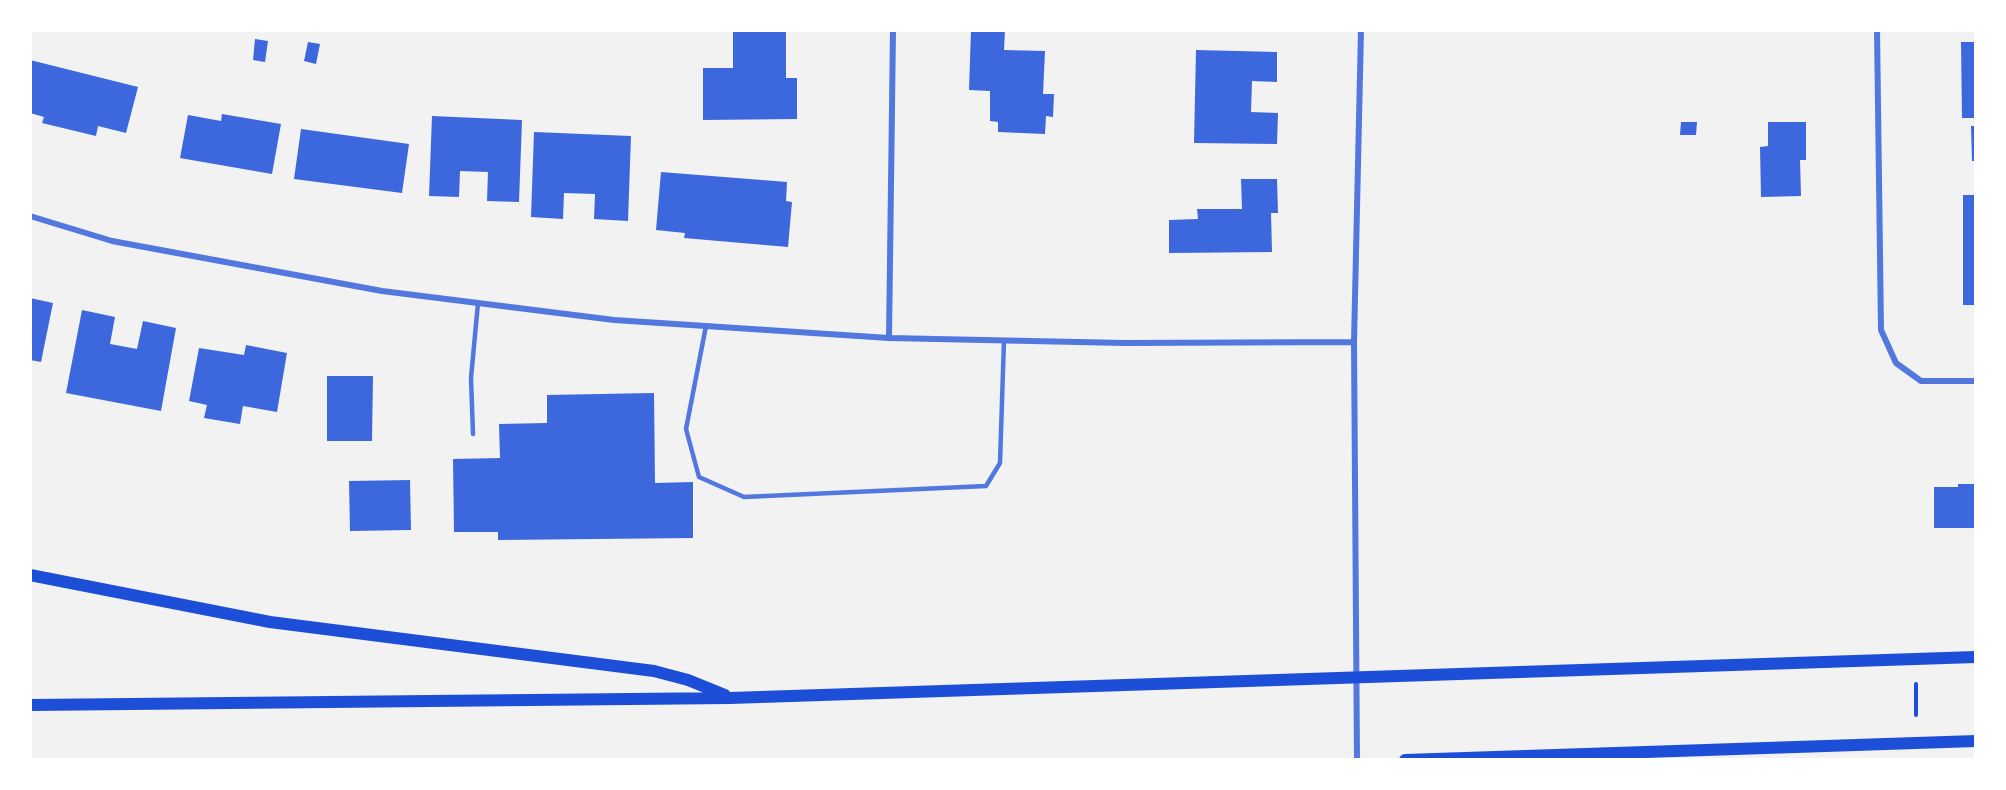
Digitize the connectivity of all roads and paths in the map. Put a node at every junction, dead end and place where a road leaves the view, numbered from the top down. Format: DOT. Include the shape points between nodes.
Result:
graph roads {
  1 [pos="894,30"];
  2 [pos="1361,30"];
  3 [pos="1876,30"];
  4 [pos="30,216"];
  5 [pos="478,303"];
  6 [pos="705,326"];
  7 [pos="889,338"];
  8 [pos="1004,340"];
  9 [pos="1354,342"];
  10 [pos="1976,381"];
  11 [pos="473,434"];
  12 [pos="30,574"];
  13 [pos="1976,657"];
  14 [pos="1357,677"];
  15 [pos="1916,684"];
  16 [pos="730,698"];
  17 [pos="30,705"];
  18 [pos="1916,715"];
  19 [pos="1976,741"];
  20 [pos="1357,760"];
  21 [pos="1405,760"];
  1 -- 7 [label="street"];
  2 -- 9 [label="street"];
  3 -- 10 [label="street" via="1881,330 1896,363 1921,381"];
  4 -- 5 [label="street" via="112,241 382,291"];
  5 -- 6 [label="street" via="614,320"];
  5 -- 11 [label="lane" via="471,378"];
  6 -- 7 [label="street"];
  6 -- 8 [label="lane" via="686,429 699,477 744,496 986,486 1000,463"];
  7 -- 8 [label="street"];
  8 -- 9 [label="street"];
  9 -- 14 [label="street"];
  12 -- 16 [label="main road" via="270,622 654,671"];
  13 -- 14 [label="main road"];
  14 -- 16 [label="main road"];
  14 -- 20 [label="street"];
  15 -- 18 [label="path"];
  16 -- 17 [label="main road"];
  19 -- 21 [label="main road"];
}
